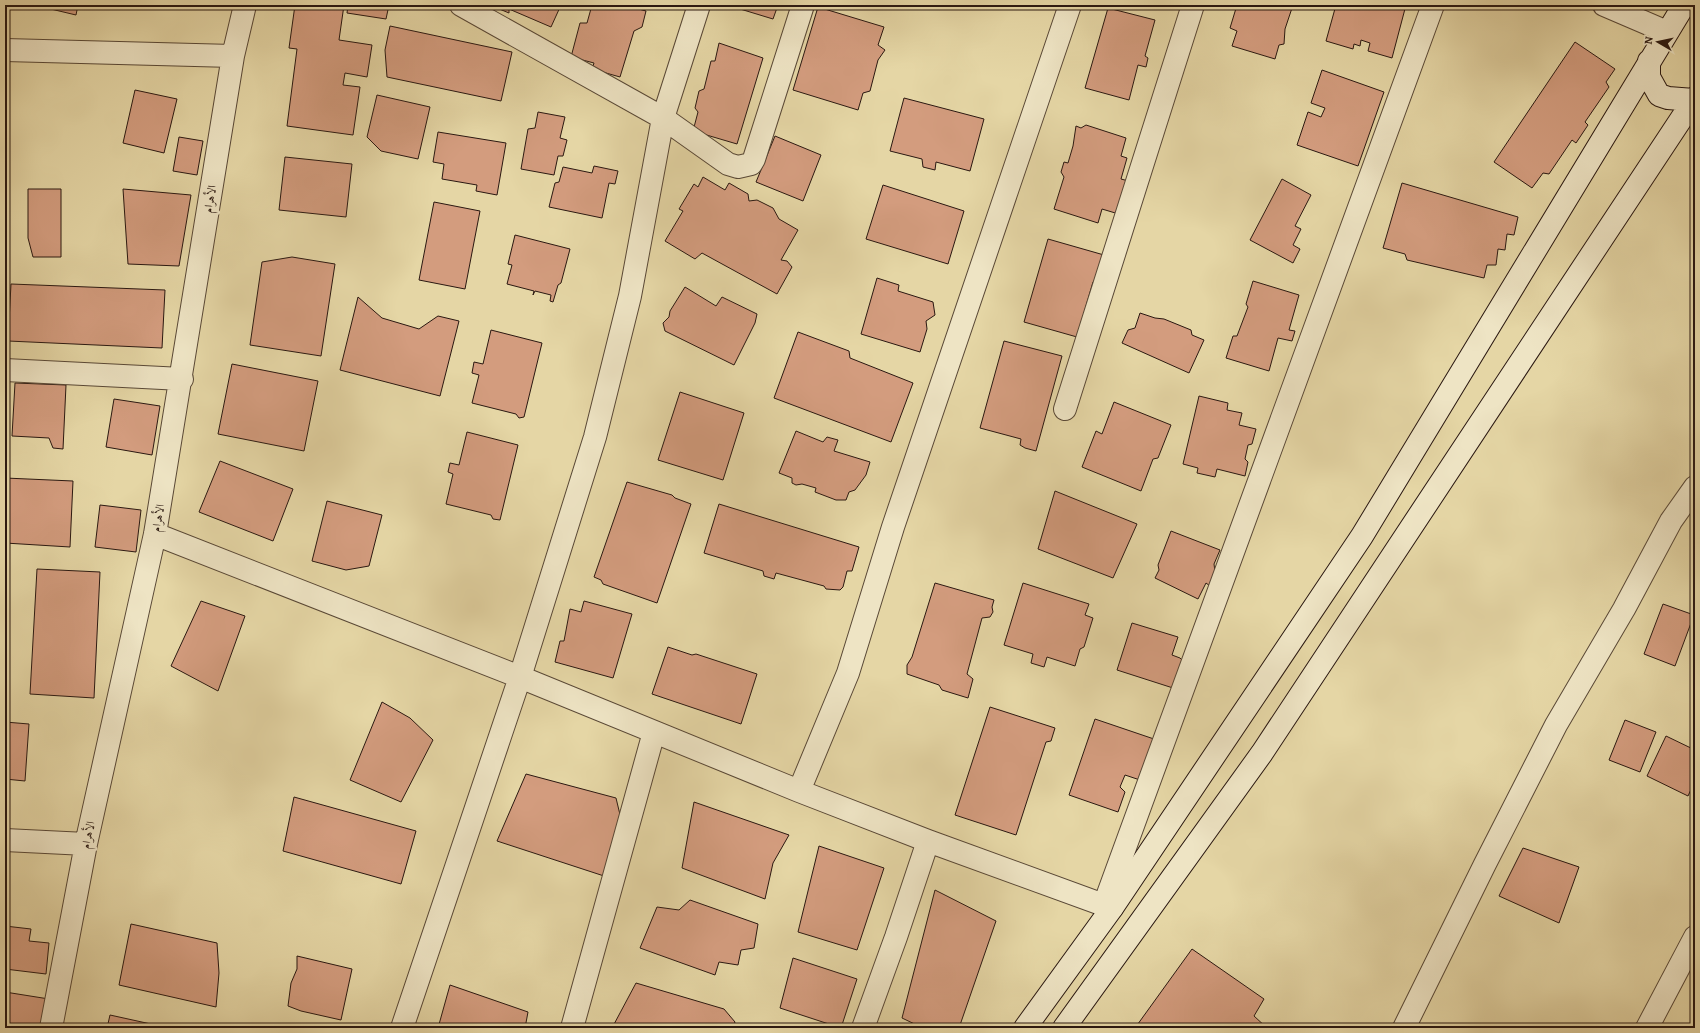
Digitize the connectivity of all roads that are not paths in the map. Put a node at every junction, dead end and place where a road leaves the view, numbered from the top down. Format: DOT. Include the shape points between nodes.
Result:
graph roads {
  1 [pos="245,5"];
  2 [pos="462,5"];
  3 [pos="700,5"];
  4 [pos="802,5"];
  5 [pos="1070,5"];
  6 [pos="1193,5"];
  7 [pos="1433,5"];
  8 [pos="1604,5"];
  9 [pos="1684,5"];
  10 [pos="1667,32"];
  11 [pos="5,50"];
  12 [pos="233,56"];
  13 [pos="1649,61"];
  14 [pos="1694,99"];
  15 [pos="663,118"];
  16 [pos="5,370"];
  17 [pos="182,379"];
  18 [pos="1065,409"];
  19 [pos="1695,487"];
  20 [pos="155,534"];
  21 [pos="520,677"];
  22 [pos="654,732"];
  23 [pos="799,791"];
  24 [pos="5,840"];
  25 [pos="928,841"];
  26 [pos="86,844"];
  27 [pos="1108,907"];
  28 [pos="1695,937"];
  29 [pos="51,1028"];
  30 [pos="402,1028"];
  31 [pos="572,1028"];
  32 [pos="863,1028"];
  33 [pos="1025,1028"];
  34 [pos="1064,1028"];
  35 [pos="1404,1028"];
  36 [pos="1647,1028"];
  1 -- 12 [label="street, الأهرام"];
  2 -- 15 [label="street"];
  3 -- 15 [label="street"];
  4 -- 15 [label="street" via="751,164 738,167 728,164"];
  5 -- 23 [label="street" via="893,528 848,673"];
  6 -- 18 [label="street"];
  7 -- 27 [label="street"];
  8 -- 10 [label="street"];
  9 -- 10 [label="street"];
  10 -- 13 [label="street"];
  11 -- 12 [label="street"];
  12 -- 17 [label="street, الأهرام"];
  13 -- 14 [label="street" via="1649,77 1660,95 1668,98"];
  13 -- 27 [label="street" via="1362,536"];
  14 -- 34 [label="street" via="1262,753"];
  15 -- 21 [label="street" via="630,296 595,437"];
  16 -- 17 [label="street"];
  17 -- 20 [label="street, الأهرام"];
  19 -- 35 [label="street" via="1671,521 1624,609 1556,725"];
  20 -- 21 [label="street"];
  20 -- 26 [label="street, الأهرام"];
  21 -- 22 [label="street"];
  21 -- 30 [label="street"];
  22 -- 23 [label="street"];
  22 -- 31 [label="street"];
  23 -- 25 [label="street"];
  24 -- 26 [label="street"];
  25 -- 27 [label="street"];
  25 -- 32 [label="street"];
  26 -- 29 [label="street, الأهرام"];
  27 -- 33 [label="street"];
  28 -- 36 [label="street"];
}
